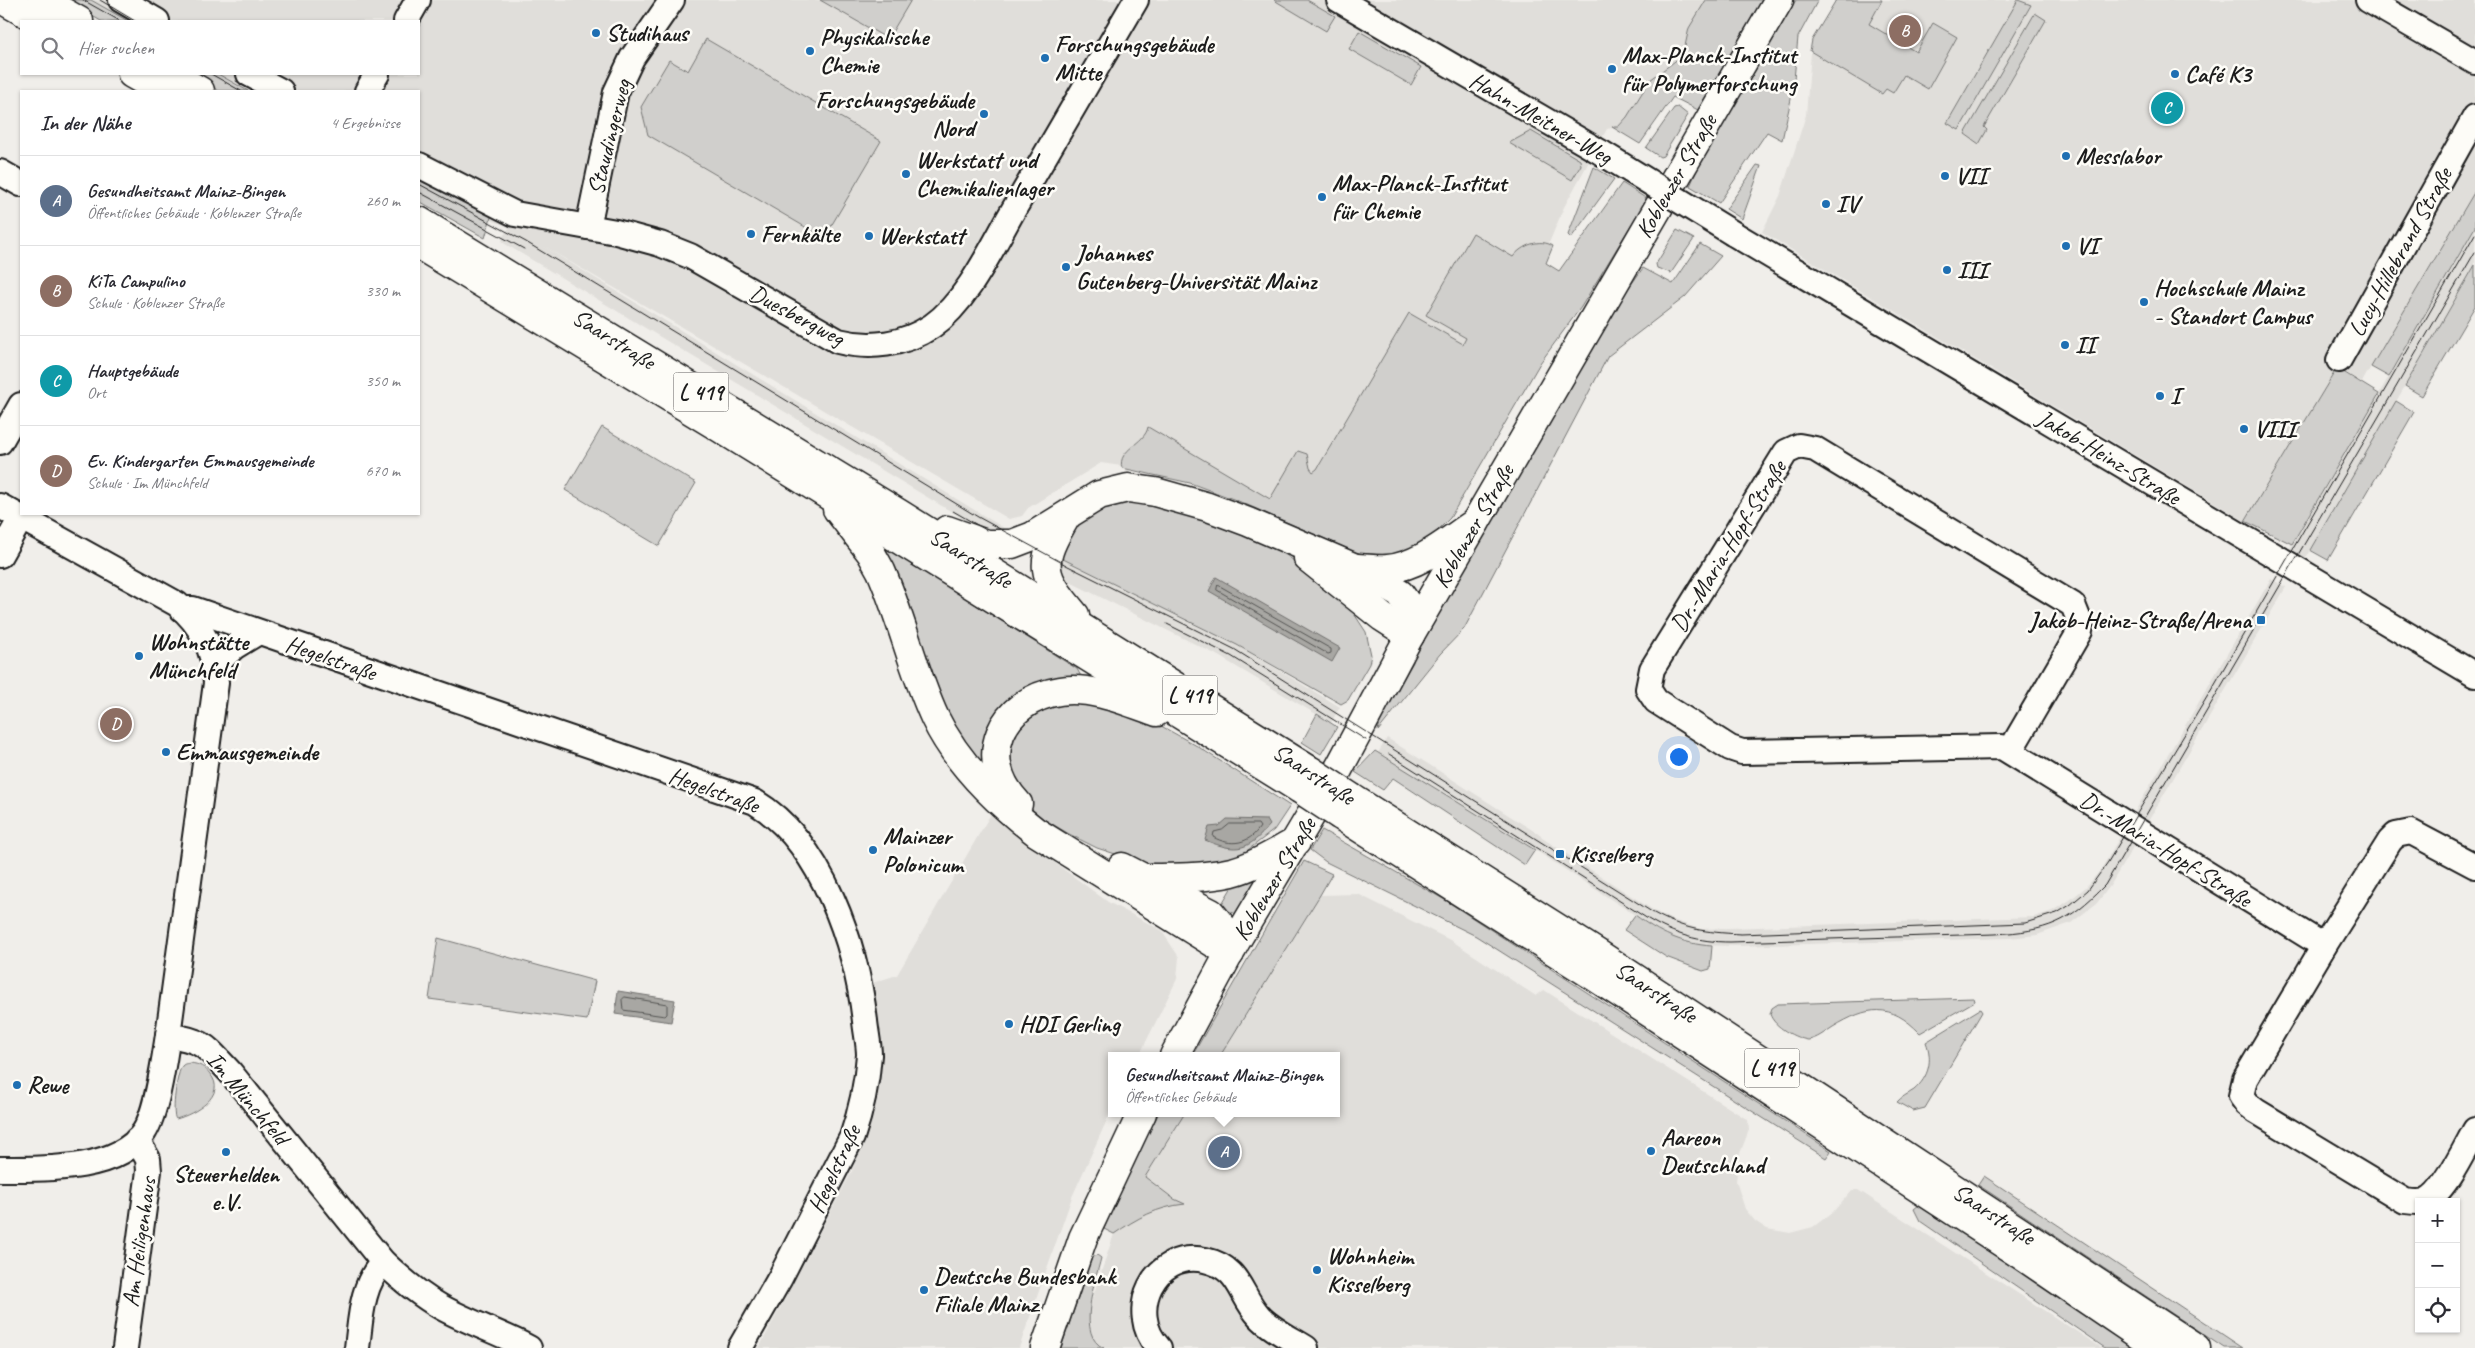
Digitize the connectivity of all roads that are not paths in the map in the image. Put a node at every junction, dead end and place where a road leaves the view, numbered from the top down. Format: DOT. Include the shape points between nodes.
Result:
graph roads {
  1 [pos="3,0"];
  2 [pos="42,0"];
  3 [pos="122,0"];
  4 [pos="418,0"];
  5 [pos="672,0"];
  6 [pos="1136,0"];
  7 [pos="1339,0"];
  8 [pos="1779,0"];
  9 [pos="2368,0"];
  10 [pos="38,20"];
  11 [pos="77,20"];
  12 [pos="155,20"];
  13 [pos="407,20"];
  14 [pos="2475,62"];
  15 [pos="134,75"];
  16 [pos="172,75"];
  17 [pos="251,75"];
  18 [pos="376,75"];
  19 [pos="160,90"];
  20 [pos="198,90"];
  21 [pos="279,90"];
  22 [pos="368,90"];
  23 [pos="2475,117"];
  24 [pos="420,166"];
  25 [pos="0,172"];
  26 [pos="20,183"];
  27 [pos="420,222"];
  28 [pos="588,228"];
  29 [pos="1738,236"];
  30 [pos="420,246"];
  31 [pos="2339,360"];
  32 [pos="20,406"];
  33 [pos="0,442"];
  34 [pos="823,493"];
  35 [pos="0,506"];
  36 [pos="898,513"];
  37 [pos="1068,515"];
  38 [pos="21,518"];
  39 [pos="1475,523"];
  40 [pos="1286,540"];
  41 [pos="0,555"];
  42 [pos="1353,568"];
  43 [pos="182,609"];
  44 [pos="1088,631"];
  45 [pos="257,633"];
  46 [pos="1410,635"];
  47 [pos="215,665"];
  48 [pos="2475,675"];
  49 [pos="1204,729"];
  50 [pos="2010,751"];
  51 [pos="1306,780"];
  52 [pos="1346,807"];
  53 [pos="1296,842"];
  54 [pos="2475,866"];
  55 [pos="1145,878"];
  56 [pos="2324,946"];
  57 [pos="1230,953"];
  58 [pos="168,1036"];
  59 [pos="1176,1052"];
  60 [pos="1140,1117"];
  61 [pos="2475,1130"];
  62 [pos="137,1140"];
  63 [pos="0,1168"];
  64 [pos="383,1262"];
  65 [pos="124,1348"];
  66 [pos="357,1348"];
  67 [pos="529,1348"];
  68 [pos="740,1348"];
  69 [pos="1046,1348"];
  70 [pos="1159,1348"];
  71 [pos="1306,1348"];
  72 [pos="2158,1348"];
  73 [pos="2196,1348"];
  1 -- 10 [label="main road"];
  2 -- 11 [label="main road"];
  3 -- 12 [label="street"];
  4 -- 13 [label="street"];
  5 -- 28 [label="street, Staudingerweg" via="632,58 616,92"];
  6 -- 28 [label="street, Duesbergweg" via="977,273 953,308 914,336 875,344 838,340 690,256 660,244"];
  7 -- 29 [label="street, Hahn-Meitner-Weg, bridge"];
  8 -- 39 [label="main road, Koblenzer Straße"];
  9 -- 14 [label="street"];
  15 -- 19 [label="main road"];
  16 -- 20 [label="main road"];
  17 -- 21 [label="street"];
  18 -- 22 [label="street"];
  23 -- 31 [label="street, Lucy-Hillebrand Straße"];
  24 -- 28 [label="street, Duesbergweg" via="507,211"];
  25 -- 26 [label="street"];
  27 -- 36 [label="main road, Saarstraße / L 419"];
  29 -- 48 [label="street, Jakob-Heinz-Straße"];
  30 -- 34 [label="main road, Saarstraße / L 419"];
  32 -- 33 [label="street"];
  34 -- 49 [label="main road, Saarstraße / L 419"];
  34 -- 57 [label="main road" via="846,518 881,571 936,720 950,744 982,783 1036,832"];
  35 -- 38 [label="street, Hegelstraße"];
  36 -- 37 [label="main road" via="977,541 1003,545 1033,536"];
  36 -- 44 [label="main road, Saarstraße / L 419"];
  37 -- 40 [label="main road" via="1099,495 1120,489 1136,489 1208,507"];
  37 -- 44 [label="main road" via="1049,548 1046,570 1055,590"];
  38 -- 41 [label="street"];
  38 -- 43 [label="street, Hegelstraße" via="170,599"];
  39 -- 42 [label="main road" via="1432,552 1404,565 1388,569"];
  39 -- 46 [label="main road, Koblenzer Straße"];
  40 -- 42 [label="main road"];
  40 -- 46 [label="main road" via="1382,618"];
  42 -- 46 [label="main road" via="1400,594 1409,610"];
  43 -- 45 [label="street, Hegelstraße" via="192,609"];
  43 -- 47 [label="street, Hegelstraße" via="206,640"];
  44 -- 51 [label="main road, Saarstraße / L 419"];
  45 -- 47 [label="street" via="234,647"];
  45 -- 68 [label="street, Hegelstraße" via="755,802 773,813 801,844 826,886 843,926 859,979 869,1054 852,1137 780,1278"];
  46 -- 53 [label="main road, Koblenzer Straße"];
  47 -- 58 [label="street" via="216,683"];
  49 -- 51 [label="main road, Saarstraße / L 419"];
  49 -- 55 [label="main road" via="1095,692 1077,690 1032,700 1020,708 1002,729 998,740 997,769 1010,796 1036,820 1058,834"];
  50 -- 50 [label="street, Dr.-Maria-Hopf-Straße" via="1996,746 1742,752 1663,707 1651,695 1648,684 1652,669 1786,452 1800,446 1815,449 2073,605 2081,625 2080,631"];
  50 -- 56 [label="street, Dr.-Maria-Hopf-Straße"];
  51 -- 52 [label="main road, Saarstraße / L 419, bridge"];
  52 -- 72 [label="main road, Saarstraße / L 419" via="1685,1036"];
  52 -- 73 [label="main road, Saarstraße / L 419" via="1597,953"];
  53 -- 55 [label="main road" via="1232,872"];
  53 -- 57 [label="main road, Koblenzer Straße"];
  54 -- 56 [label="street" via="2412,832 2396,835"];
  55 -- 57 [label="main road" via="1211,913 1224,929"];
  56 -- 61 [label="street" via="2245,1078 2242,1096 2247,1104 2405,1201 2413,1202 2433,1197"];
  57 -- 59 [label="main road, Koblenzer Straße"];
  58 -- 62 [label="street" via="148,1123"];
  58 -- 64 [label="street, Im Münchfeld" via="192,1039 205,1046 230,1072"];
  60 -- 69 [label="main road" via="1083,1238"];
  62 -- 63 [label="street" via="123,1150 92,1162 53,1168"];
  62 -- 65 [label="street, Am Heiligenhaus" via="148,1159 149,1171"];
  64 -- 66 [label="street" via="371,1277 365,1292"];
  64 -- 67 [label="street, Im Münchfeld" via="433,1302"];
  70 -- 71 [label="street" via="1145,1324 1143,1304 1148,1289 1154,1278 1171,1265 1195,1259 1215,1263 1231,1273 1262,1319"];
}
